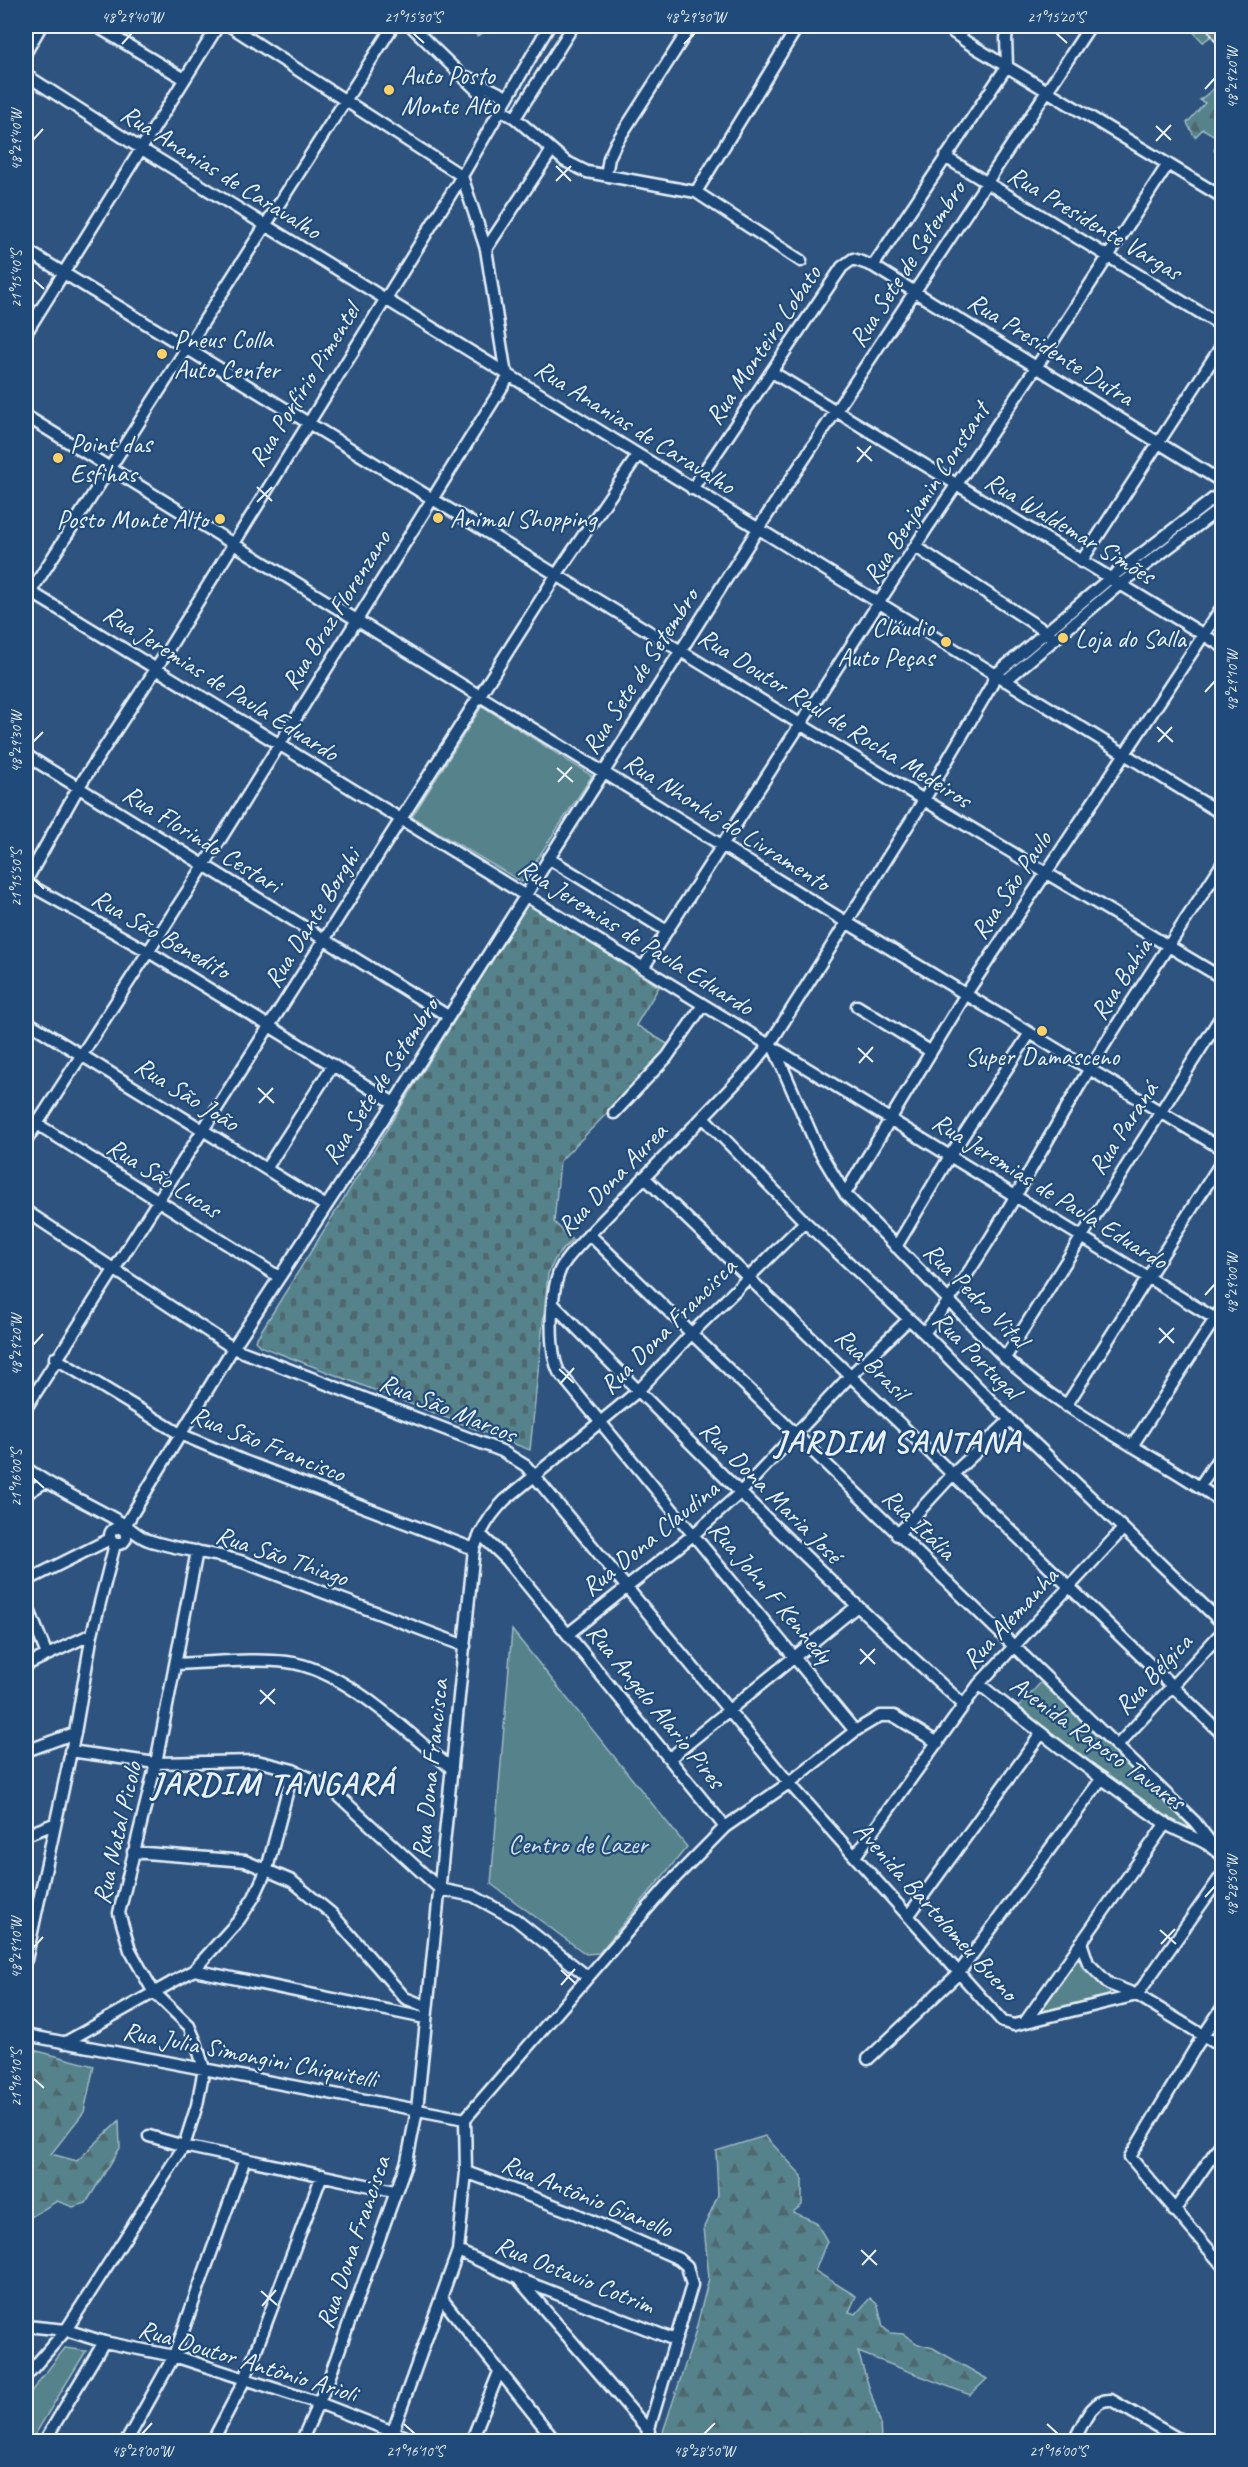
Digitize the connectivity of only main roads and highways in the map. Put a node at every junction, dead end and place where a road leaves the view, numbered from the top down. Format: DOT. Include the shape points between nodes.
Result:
graph roads {
  1 [pos="1215,26"];
  2 [pos="1222,37"];
  1 -- 2 [label="main road"];
}
